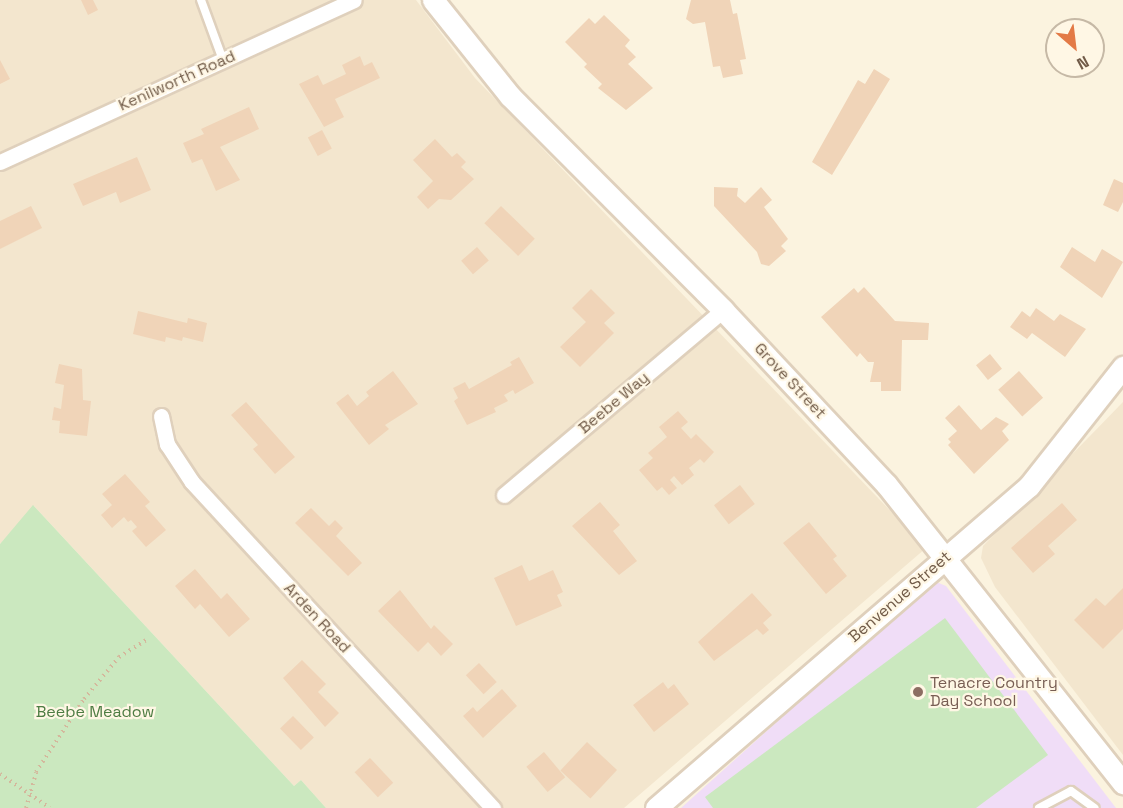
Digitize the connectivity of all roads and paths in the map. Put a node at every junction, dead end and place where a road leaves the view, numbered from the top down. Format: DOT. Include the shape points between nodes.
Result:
graph roads {
  1 [pos="201,0"];
  2 [pos="354,0"];
  3 [pos="433,0"];
  4 [pos="223,60"];
  5 [pos="0,162"];
  6 [pos="723,310"];
  7 [pos="1123,367"];
  8 [pos="161,416"];
  9 [pos="504,495"];
  10 [pos="946,557"];
  11 [pos="148,639"];
  12 [pos="0,774"];
  13 [pos="1122,781"];
  14 [pos="29,797"];
  15 [pos="26,808"];
  16 [pos="50,808"];
  17 [pos="493,808"];
  18 [pos="656,808"];
  19 [pos="1039,808"];
  20 [pos="1094,808"];
  1 -- 4 [label="lane"];
  2 -- 4 [label="street, Kenilworth Road"];
  3 -- 6 [label="street, Grove Street" via="496,81"];
  4 -- 5 [label="street, Kenilworth Road"];
  6 -- 9 [label="street, Beebe Way"];
  6 -- 10 [label="street, Grove Street" via="886,484"];
  7 -- 10 [label="street, Benvenue Street" via="1039,476"];
  8 -- 17 [label="street, Arden Road" via="167,444 192,482"];
  10 -- 13 [label="street, Grove Street"];
  10 -- 18 [label="street, Benvenue Street"];
  11 -- 14 [label="path" via="119,657 84,699 36,772"];
  12 -- 14 [label="path"];
  14 -- 15 [label="path"];
  14 -- 16 [label="path"];
  19 -- 20 [label="lane" via="1071,791"];
}
